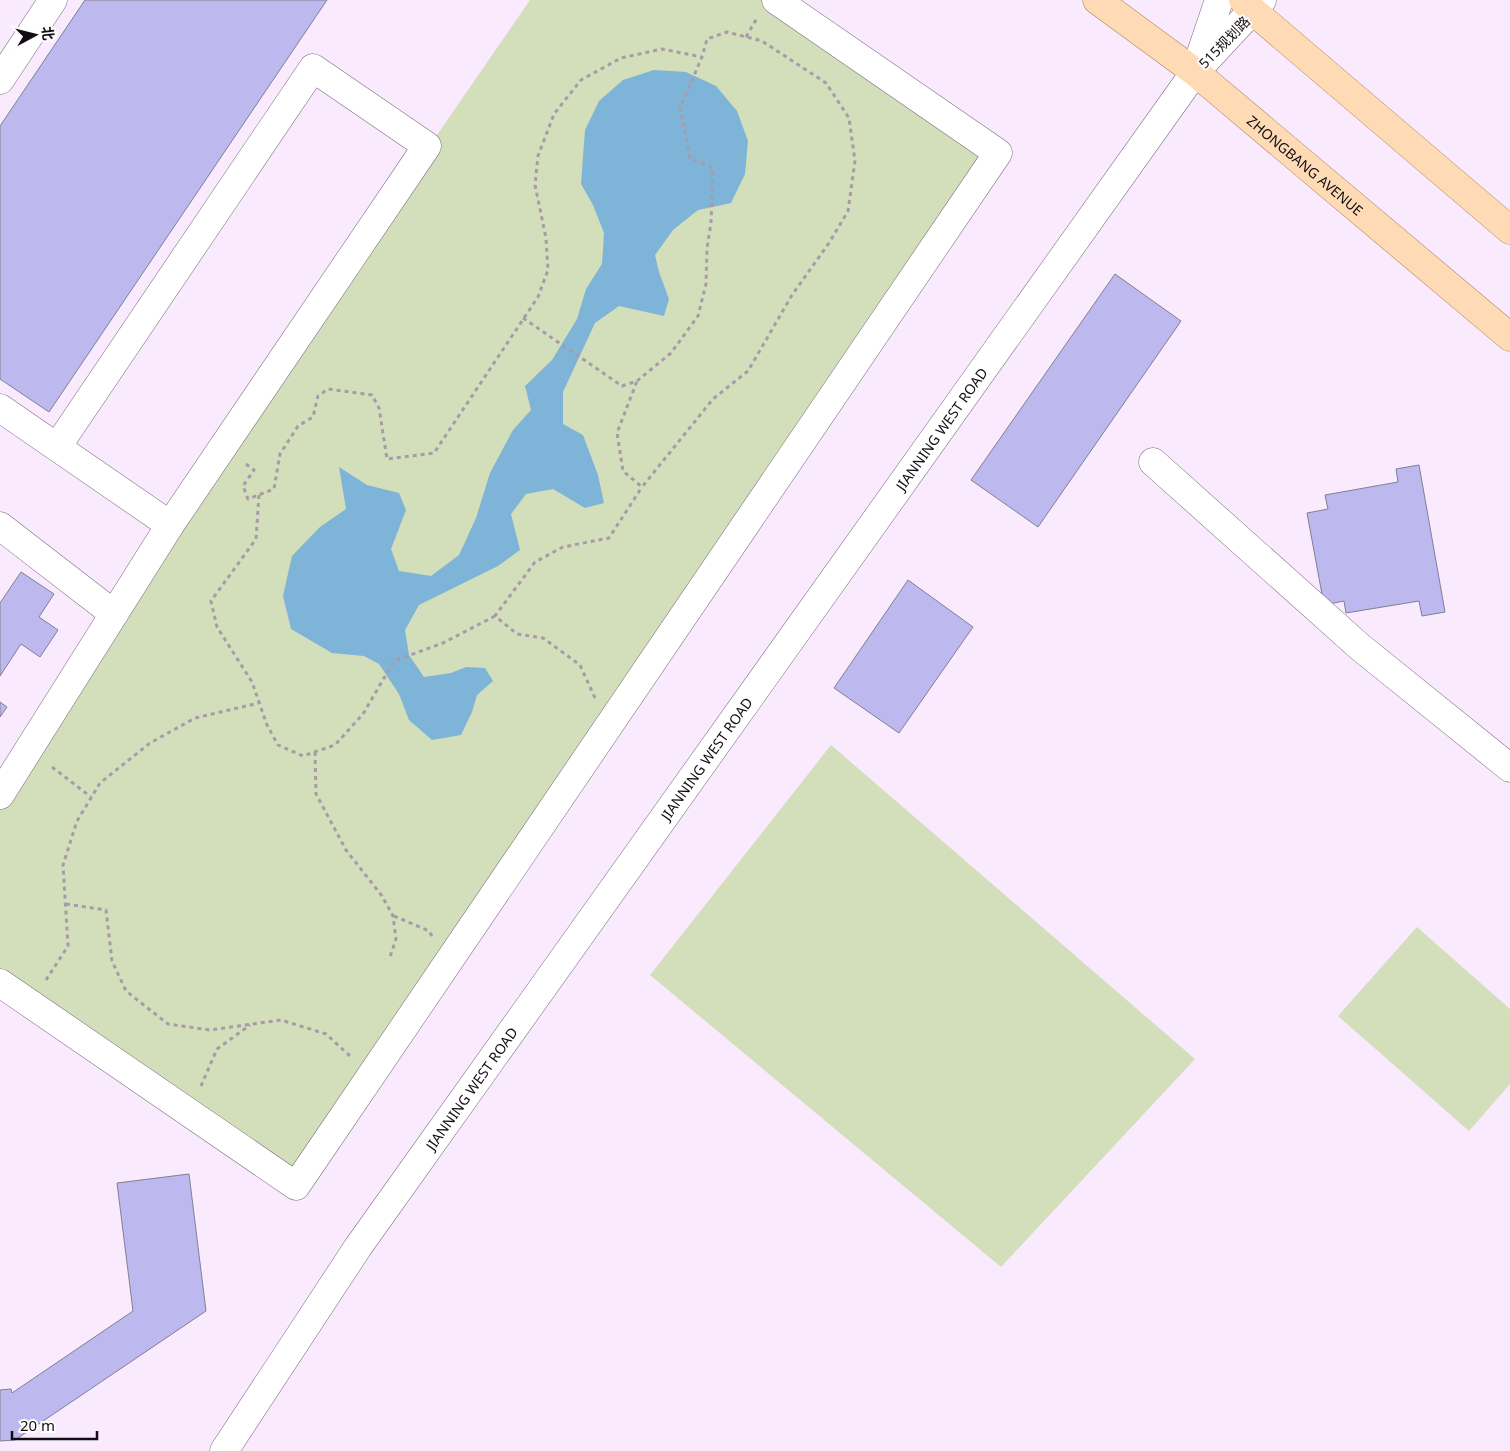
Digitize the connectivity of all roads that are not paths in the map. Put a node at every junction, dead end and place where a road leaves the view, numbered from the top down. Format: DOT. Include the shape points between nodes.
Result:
graph roads {
  1 [pos="53,0"];
  2 [pos="776,0"];
  3 [pos="1097,0"];
  4 [pos="1219,0"];
  5 [pos="1253,4"];
  6 [pos="1195,72"];
  7 [pos="0,80"];
  8 [pos="1510,230"];
  9 [pos="1510,337"];
  10 [pos="0,408"];
  11 [pos="56,447"];
  12 [pos="1153,462"];
  13 [pos="170,525"];
  14 [pos="0,526"];
  15 [pos="114,614"];
  16 [pos="1508,764"];
  17 [pos="0,795"];
  18 [pos="0,983"];
  19 [pos="224,1451"];
  1 -- 7 [label="street"];
  2 -- 18 [label="street" via="998,153 296,1186"];
  3 -- 6 [label="main road, ZHONGBANG AVENUE"];
  4 -- 6 [label="street, 515规划路"];
  5 -- 6 [label="street, 515规划路"];
  5 -- 8 [label="main road"];
  6 -- 9 [label="main road, ZHONGBANG AVENUE"];
  6 -- 19 [label="street, JIANNING WEST ROAD" via="358,1247"];
  10 -- 11 [label="street"];
  11 -- 13 [label="street"];
  11 -- 13 [label="street" via="313,68 427,146"];
  12 -- 16 [label="street" via="1360,647"];
  13 -- 15 [label="street"];
  14 -- 15 [label="street"];
  15 -- 17 [label="street"];
}
